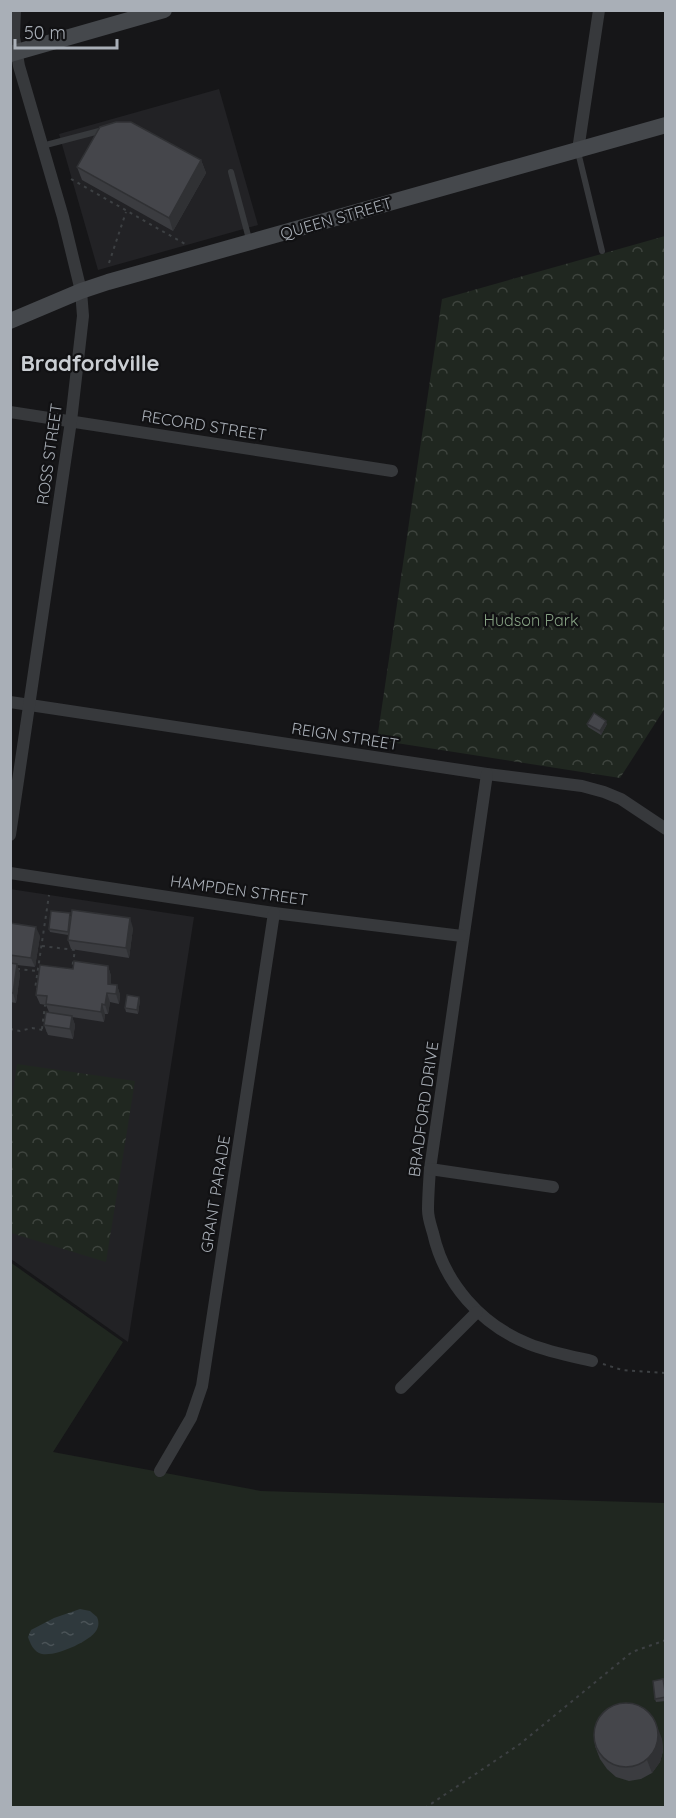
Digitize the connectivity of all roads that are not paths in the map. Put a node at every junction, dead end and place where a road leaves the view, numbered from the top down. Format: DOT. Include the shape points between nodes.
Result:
graph roads {
  1 [pos="15,10"];
  2 [pos="164,10"];
  3 [pos="599,10"];
  4 [pos="13,53"];
  5 [pos="666,125"];
  6 [pos="114,127"];
  7 [pos="42,146"];
  8 [pos="578,150"];
  9 [pos="231,172"];
  10 [pos="250,243"];
  11 [pos="602,251"];
  12 [pos="81,291"];
  13 [pos="10,321"];
  14 [pos="10,412"];
  15 [pos="71,421"];
  16 [pos="392,471"];
  17 [pos="10,702"];
  18 [pos="29,704"];
  19 [pos="487,774"];
  20 [pos="666,829"];
  21 [pos="10,835"];
  22 [pos="10,873"];
  23 [pos="274,913"];
  24 [pos="462,936"];
  25 [pos="430,1169"];
  26 [pos="553,1187"];
  27 [pos="477,1312"];
  28 [pos="591,1360"];
  29 [pos="401,1388"];
  30 [pos="160,1471"];
  1 -- 4 [label="street, ROSS STREET"];
  2 -- 4 [label="street"];
  3 -- 8 [label="street"];
  4 -- 7 [label="street, ROSS STREET"];
  5 -- 8 [label="street, QUEEN STREET"];
  6 -- 7 [label="lane"];
  7 -- 12 [label="street, ROSS STREET"];
  8 -- 10 [label="street, QUEEN STREET"];
  8 -- 11 [label="lane"];
  9 -- 10 [label="lane"];
  10 -- 12 [label="street, QUEEN STREET"];
  12 -- 13 [label="street, QUEEN STREET"];
  12 -- 15 [label="street, ROSS STREET" via="83,316"];
  14 -- 15 [label="street, RECORD STREET"];
  15 -- 16 [label="street, RECORD STREET"];
  15 -- 18 [label="street, ROSS STREET"];
  17 -- 18 [label="street, REIGN STREET"];
  18 -- 19 [label="street, REIGN STREET"];
  18 -- 21 [label="street, ROSS STREET"];
  19 -- 20 [label="street, REIGN STREET" via="604,792"];
  19 -- 24 [label="street, BRADFORD DRIVE"];
  22 -- 23 [label="street, HAMPDEN STREET"];
  23 -- 24 [label="street, HAMPDEN STREET"];
  23 -- 30 [label="street, GRANT PARADE" via="202,1386 191,1418"];
  24 -- 25 [label="street, BRADFORD DRIVE"];
  25 -- 26 [label="street"];
  25 -- 27 [label="street, BRADFORD DRIVE" via="428,1212 436,1246 445,1270"];
  27 -- 28 [label="street, BRADFORD DRIVE" via="528,1344"];
  27 -- 29 [label="street"];
}
